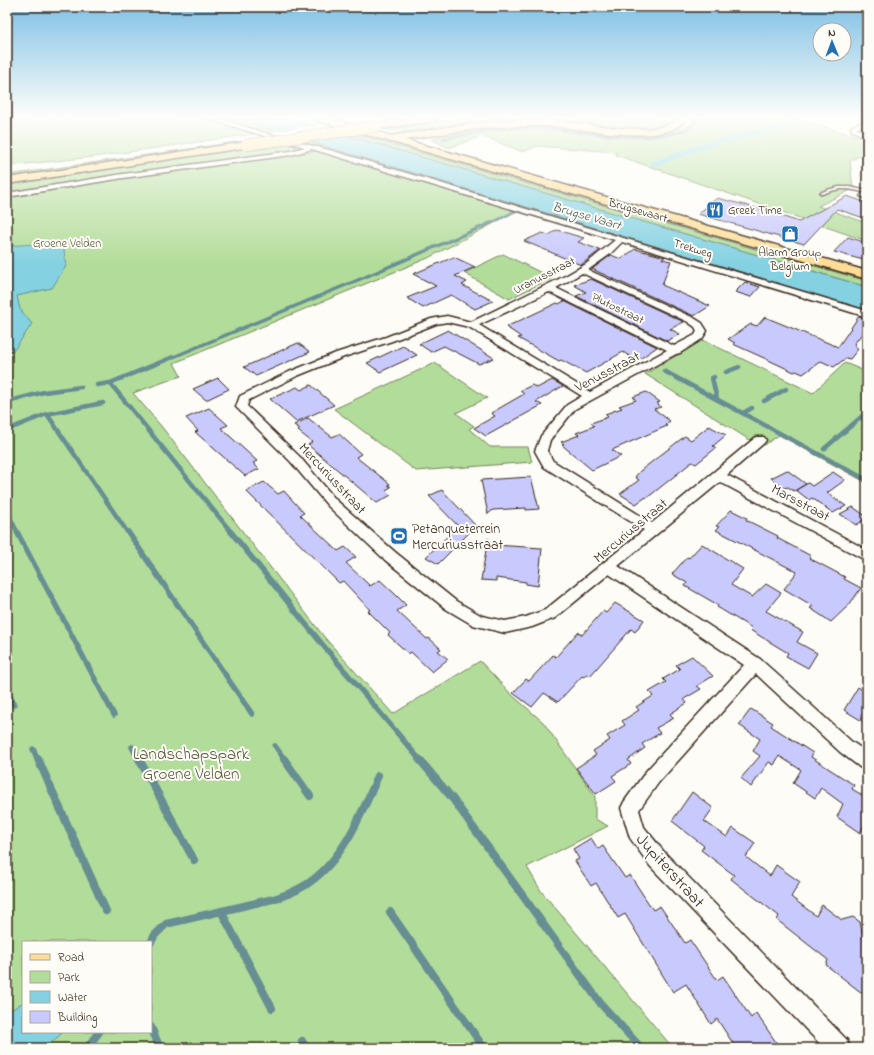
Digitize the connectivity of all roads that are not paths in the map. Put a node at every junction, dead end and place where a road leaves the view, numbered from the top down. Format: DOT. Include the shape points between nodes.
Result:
graph roads {
  1 [pos="48,167"];
  2 [pos="93,167"];
  3 [pos="187,167"];
  4 [pos="379,167"];
  5 [pos="488,167"];
  6 [pos="7,173"];
  7 [pos="7,182"];
  8 [pos="822,193"];
  9 [pos="867,194"];
  10 [pos="7,195"];
  11 [pos="621,239"];
  12 [pos="582,270"];
  13 [pos="867,275"];
  14 [pos="548,288"];
  15 [pos="867,314"];
  16 [pos="472,325"];
  17 [pos="676,351"];
  18 [pos="589,396"];
  19 [pos="760,440"];
  20 [pos="719,476"];
  21 [pos="653,530"];
  22 [pos="867,556"];
  23 [pos="609,567"];
  24 [pos="755,664"];
  25 [pos="867,762"];
  26 [pos="838,1048"];
  1 -- 6 [label="highway"];
  2 -- 7 [label="highway, bridge"];
  3 -- 10 [label="street"];
  4 -- 11 [label="street, Trekweg"];
  5 -- 13 [label="main road, Brugsevaart"];
  8 -- 9 [label="lane" via="839,187"];
  11 -- 12 [label="street, Uranusstraat" via="611,250"];
  11 -- 15 [label="street, Trekweg"];
  12 -- 14 [label="street, Uranusstraat"];
  12 -- 17 [label="street, Venusstraat" via="699,325 702,331 699,338"];
  14 -- 16 [label="street, Uranusstraat"];
  14 -- 17 [label="street, Plutostraat"];
  16 -- 18 [label="street, Mercuriusstraat"];
  16 -- 23 [label="street, Mercuriusstraat" via="447,319 434,320 293,374 244,398 241,407 295,459 332,503 390,556 451,605 478,621 505,627 527,624 550,614"];
  17 -- 18 [label="street, Venusstraat"];
  18 -- 21 [label="street, Venusstraat" via="571,407 545,439 541,451 548,464"];
  19 -- 20 [label="street, Mercuriusstraat"];
  20 -- 21 [label="street, Mercuriusstraat"];
  20 -- 22 [label="street, Marsstraat"];
  21 -- 23 [label="street, Mercuriusstraat"];
  23 -- 24 [label="street"];
  24 -- 25 [label="street" via="846,747"];
  24 -- 26 [label="street, Jupiterstraat" via="653,776 630,808 636,832 657,859"];
}
